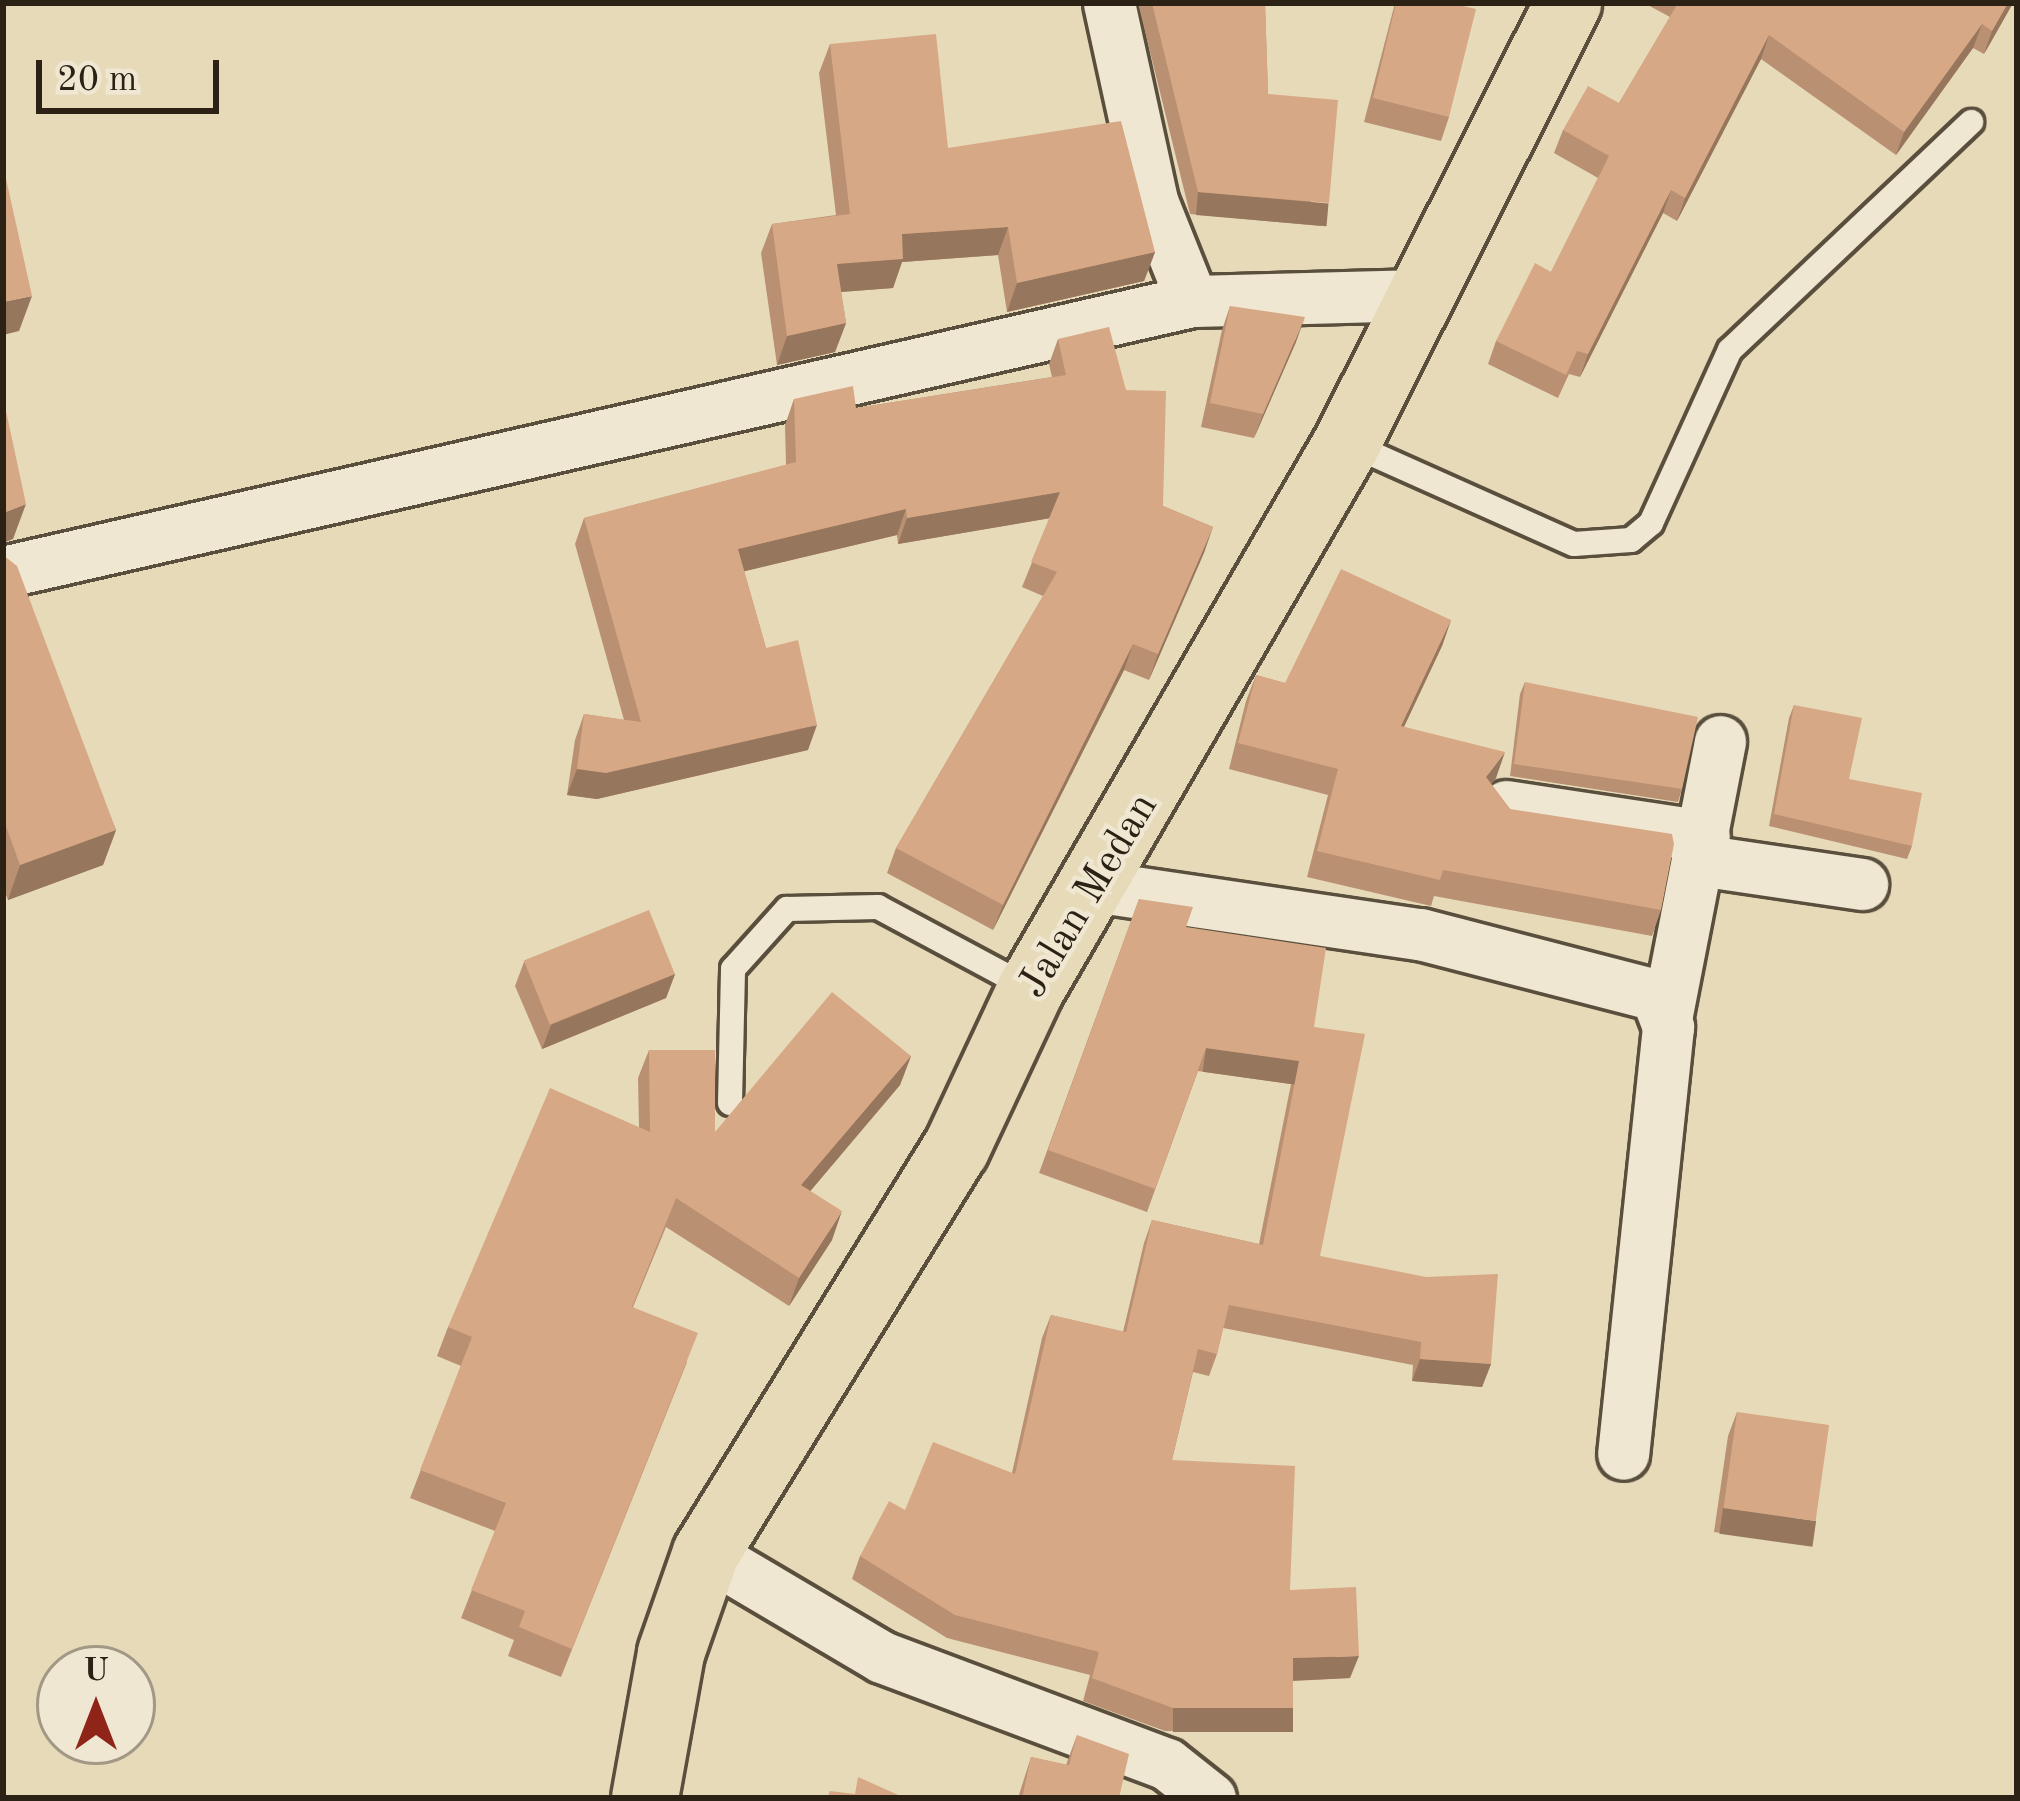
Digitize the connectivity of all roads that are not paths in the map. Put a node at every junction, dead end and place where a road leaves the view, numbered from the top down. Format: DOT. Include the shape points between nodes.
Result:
graph roads {
  1 [pos="1109,3"];
  2 [pos="1568,3"];
  3 [pos="1971,122"];
  4 [pos="1422,295"];
  5 [pos="1192,301"];
  6 [pos="1347,443"];
  7 [pos="3,572"];
  8 [pos="1720,741"];
  9 [pos="1506,806"];
  10 [pos="1702,848"];
  11 [pos="1862,884"];
  12 [pos="1100,887"];
  13 [pos="1031,989"];
  14 [pos="1667,1014"];
  15 [pos="730,1103"];
  16 [pos="1623,1454"];
  17 [pos="706,1553"];
  18 [pos="645,1798"];
  19 [pos="1210,1798"];
  1 -- 5 [label="street" via="1152,201"];
  2 -- 4 [label="highway, Jalan Medan"];
  3 -- 6 [label="lane" via="1730,350 1652,524 1631,540 1574,544"];
  4 -- 5 [label="street"];
  4 -- 6 [label="highway, Jalan Medan"];
  5 -- 7 [label="street"];
  6 -- 12 [label="highway, Jalan Medan"];
  8 -- 10 [label="street"];
  9 -- 10 [label="street"];
  10 -- 11 [label="street"];
  10 -- 14 [label="street"];
  12 -- 13 [label="highway, Jalan Medan"];
  12 -- 14 [label="street" via="1420,934 1647,989"];
  13 -- 15 [label="lane" via="878,907 787,909 733,969"];
  13 -- 17 [label="highway, Jalan Medan" via="956,1149"];
  14 -- 16 [label="street"];
  17 -- 18 [label="highway, Jalan Medan" via="671,1653"];
  17 -- 19 [label="street" via="882,1657 1167,1764"];
}
